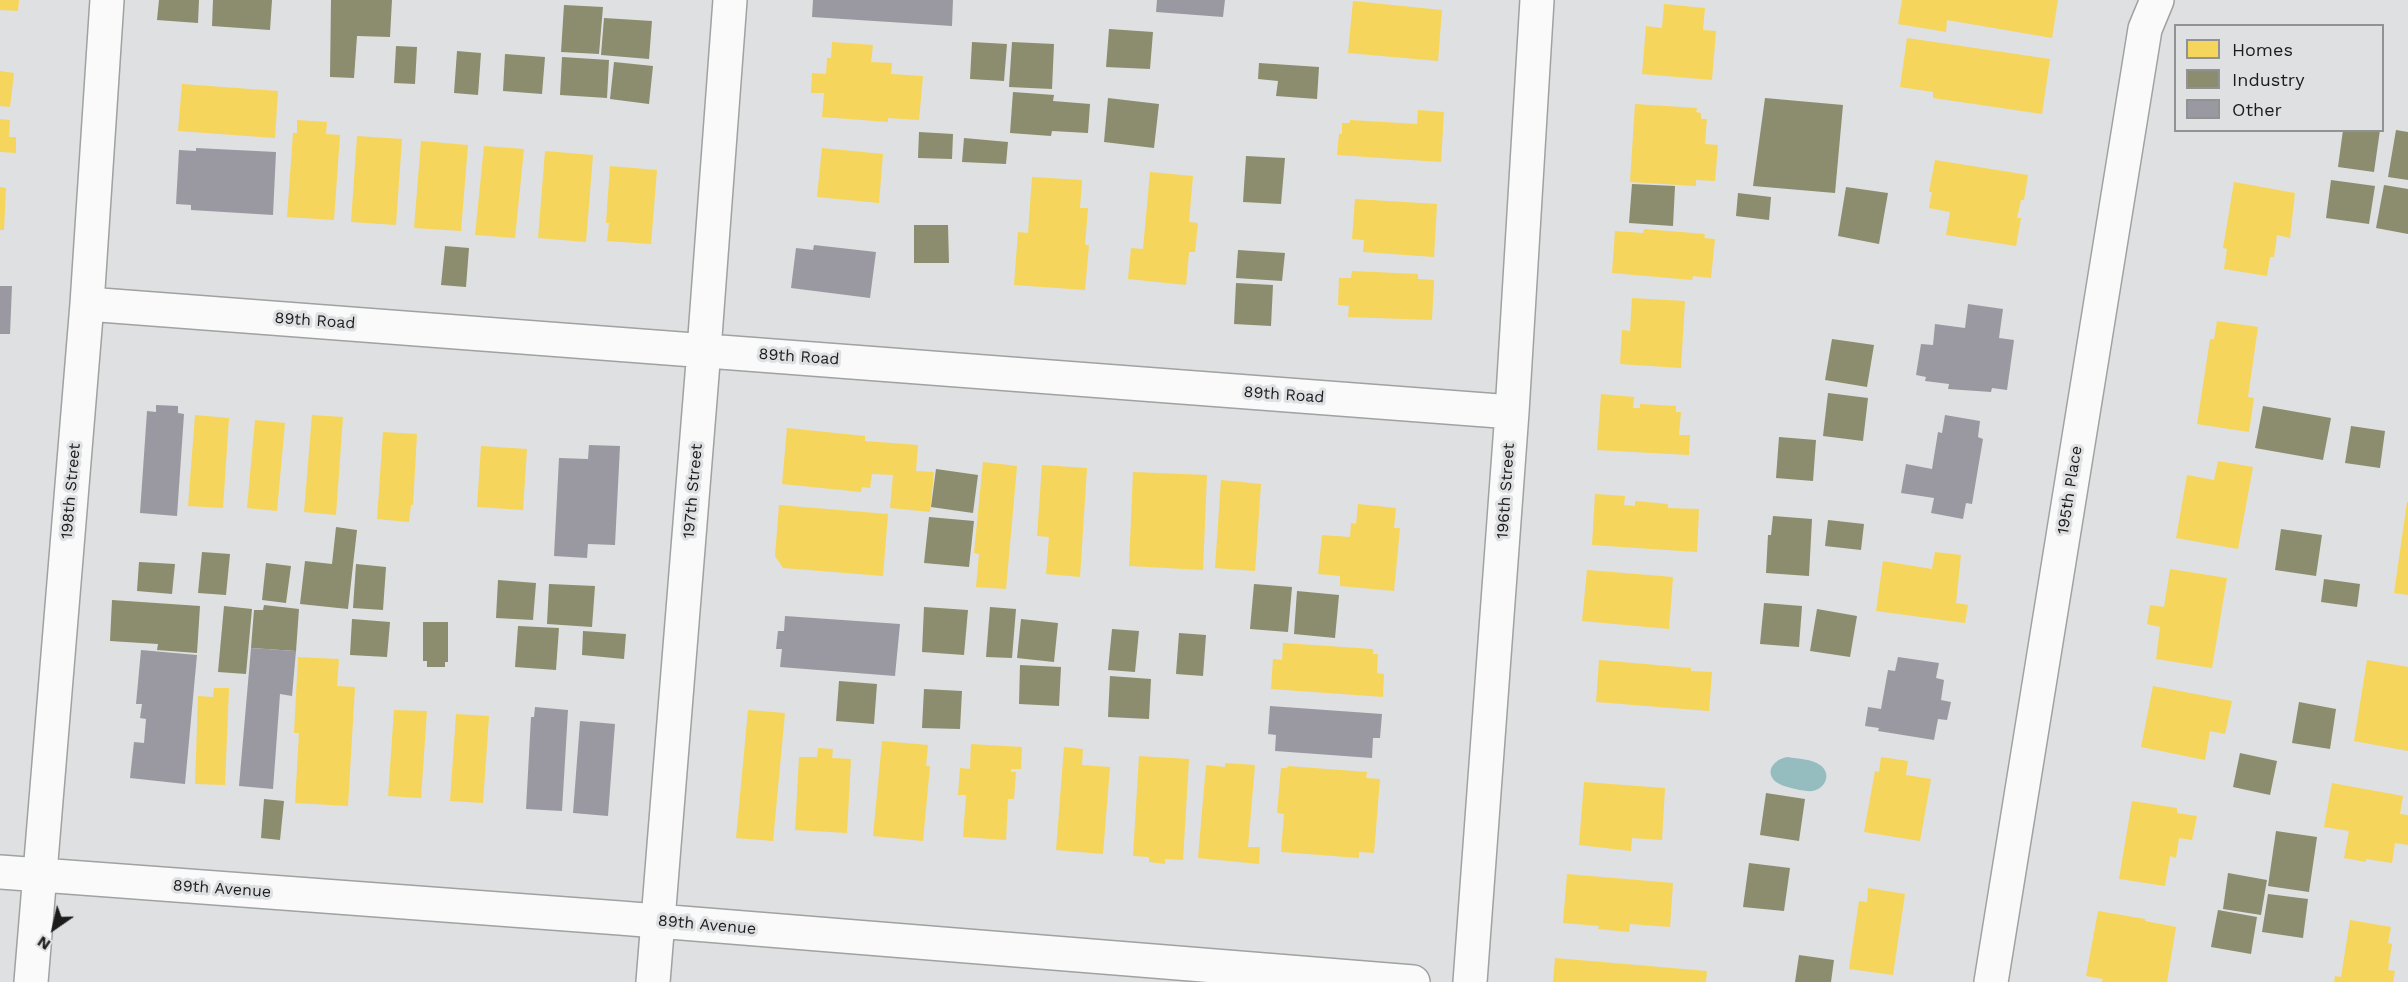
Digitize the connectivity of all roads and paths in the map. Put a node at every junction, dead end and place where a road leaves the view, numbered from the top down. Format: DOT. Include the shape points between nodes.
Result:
graph roads {
  1 [pos="107,0"];
  2 [pos="730,0"];
  3 [pos="1538,0"];
  4 [pos="2157,0"];
  5 [pos="87,304"];
  6 [pos="704,350"];
  7 [pos="1512,412"];
  8 [pos="0,872"];
  9 [pos="39,876"];
  10 [pos="658,921"];
  11 [pos="31,982"];
  12 [pos="653,982"];
  13 [pos="1413,982"];
  14 [pos="1470,982"];
  15 [pos="1991,982"];
  1 -- 5 [label="street, 198th Street"];
  2 -- 6 [label="street, 197th Street"];
  3 -- 7 [label="street, 196th Street"];
  4 -- 15 [label="street, 195th Place" via="2145,28"];
  5 -- 6 [label="street, 89th Road"];
  5 -- 9 [label="street, 198th Street"];
  6 -- 7 [label="street, 89th Road"];
  6 -- 10 [label="street, 197th Street"];
  7 -- 14 [label="street, 196th Street"];
  8 -- 9 [label="street, 89th Avenue"];
  9 -- 10 [label="street, 89th Avenue"];
  9 -- 11 [label="street, 198th Street"];
  10 -- 12 [label="street, 197th Street"];
  10 -- 13 [label="street, 89th Avenue"];
}
